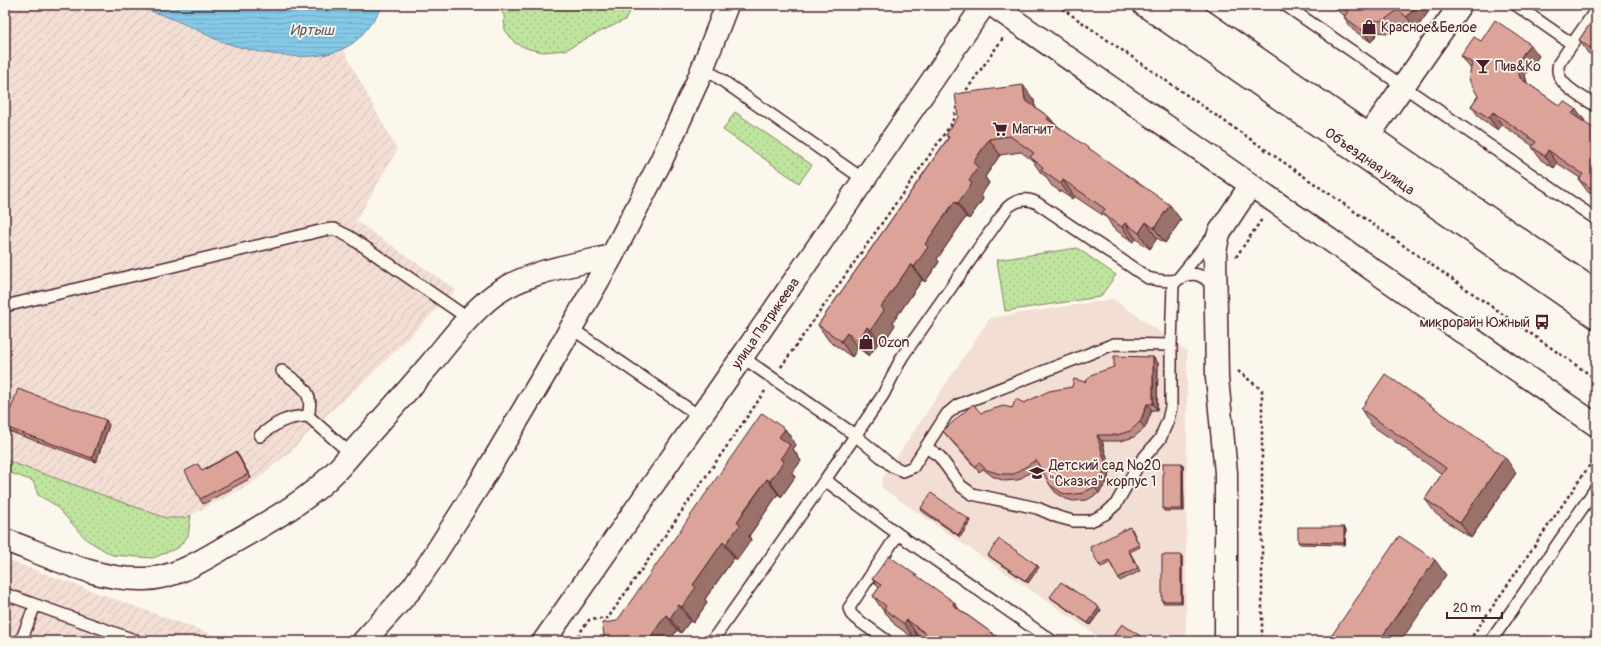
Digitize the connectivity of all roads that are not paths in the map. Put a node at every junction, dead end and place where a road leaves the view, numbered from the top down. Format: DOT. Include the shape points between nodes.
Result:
graph roads {
  1 [pos="727,5"];
  2 [pos="984,5"];
  3 [pos="992,5"];
  4 [pos="1144,5"];
  5 [pos="1180,5"];
  6 [pos="1285,5"];
  7 [pos="1460,5"];
  8 [pos="1516,5"];
  9 [pos="1596,10"];
  10 [pos="1572,44"];
  11 [pos="703,67"];
  12 [pos="1402,86"];
  13 [pos="1596,106"];
  14 [pos="1363,143"];
  15 [pos="863,180"];
  16 [pos="1250,186"];
  17 [pos="1596,219"];
  18 [pos="1224,224"];
  19 [pos="612,256"];
  20 [pos="1176,280"];
  21 [pos="1596,292"];
  22 [pos="1216,296"];
  23 [pos="5,306"];
  24 [pos="1596,317"];
  25 [pos="469,319"];
  26 [pos="571,328"];
  27 [pos="1171,345"];
  28 [pos="742,357"];
  29 [pos="282,371"];
  30 [pos="308,416"];
  31 [pos="699,416"];
  32 [pos="1596,425"];
  33 [pos="855,435"];
  34 [pos="260,436"];
  35 [pos="926,447"];
  36 [pos="351,454"];
  37 [pos="825,480"];
  38 [pos="1596,488"];
  39 [pos="898,534"];
  40 [pos="5,540"];
  41 [pos="5,594"];
  42 [pos="35,605"];
  43 [pos="366,637"];
  44 [pos="21,641"];
  45 [pos="137,641"];
  46 [pos="544,641"];
  47 [pos="712,641"];
  48 [pos="888,641"];
  49 [pos="1052,641"];
  50 [pos="1226,641"];
  51 [pos="1491,641"];
  1 -- 11 [label="street"];
  2 -- 15 [label="street, улица Патрикеева"];
  3 -- 16 [label="street"];
  4 -- 14 [label="street, Объездная улица"];
  5 -- 14 [label="street, Объездная улица"];
  6 -- 12 [label="lane"];
  7 -- 12 [label="street"];
  8 -- 10 [label="lane"];
  9 -- 10 [label="lane"];
  10 -- 13 [label="lane" via="1559,63 1559,78"];
  11 -- 15 [label="lane"];
  11 -- 19 [label="street" via="661,161"];
  12 -- 14 [label="street"];
  12 -- 17 [label="lane"];
  14 -- 21 [label="street, Объездная улица"];
  14 -- 24 [label="street, Объездная улица"];
  15 -- 28 [label="street, улица Патрикеева"];
  16 -- 18 [label="street"];
  16 -- 32 [label="street"];
  18 -- 20 [label="lane"];
  18 -- 22 [label="street" via="1216,242"];
  19 -- 25 [label="street" via="565,266 512,284 495,295"];
  19 -- 26 [label="street"];
  20 -- 22 [label="lane" via="1192,274 1201,276 1210,284"];
  20 -- 27 [label="lane" via="1172,291"];
  20 -- 33 [label="lane" via="1148,278 1032,200 1013,203 902,357 883,395"];
  22 -- 50 [label="street" via="1217,378 1226,473"];
  23 -- 25 [label="lane" via="324,230 334,230 350,237"];
  25 -- 36 [label="street"];
  26 -- 31 [label="lane"];
  26 -- 43 [label="street" via="480,485 434,556 413,587"];
  27 -- 35 [label="lane" via="1114,344 958,405 947,414"];
  27 -- 35 [label="lane" via="1171,407 1160,439 1140,462 1116,504 1097,518 1073,521 1037,508 972,494 961,486 938,456"];
  28 -- 31 [label="street, улица Патрикеева"];
  28 -- 33 [label="lane"];
  29 -- 30 [label="lane" via="305,388 311,405"];
  30 -- 34 [label="lane" via="284,419"];
  30 -- 36 [label="lane"];
  31 -- 46 [label="street, улица Патрикеева"];
  33 -- 35 [label="lane" via="892,466 903,471 913,467"];
  33 -- 37 [label="lane"];
  36 -- 40 [label="street" via="334,473 292,507 209,557 167,576 146,579 120,578 94,573"];
  37 -- 39 [label="lane"];
  37 -- 47 [label="lane"];
  38 -- 51 [label="lane"];
  39 -- 48 [label="lane" via="849,608 854,618"];
  39 -- 49 [label="lane"];
  41 -- 42 [label="lane"];
  42 -- 44 [label="lane"];
  42 -- 45 [label="lane"];
}
